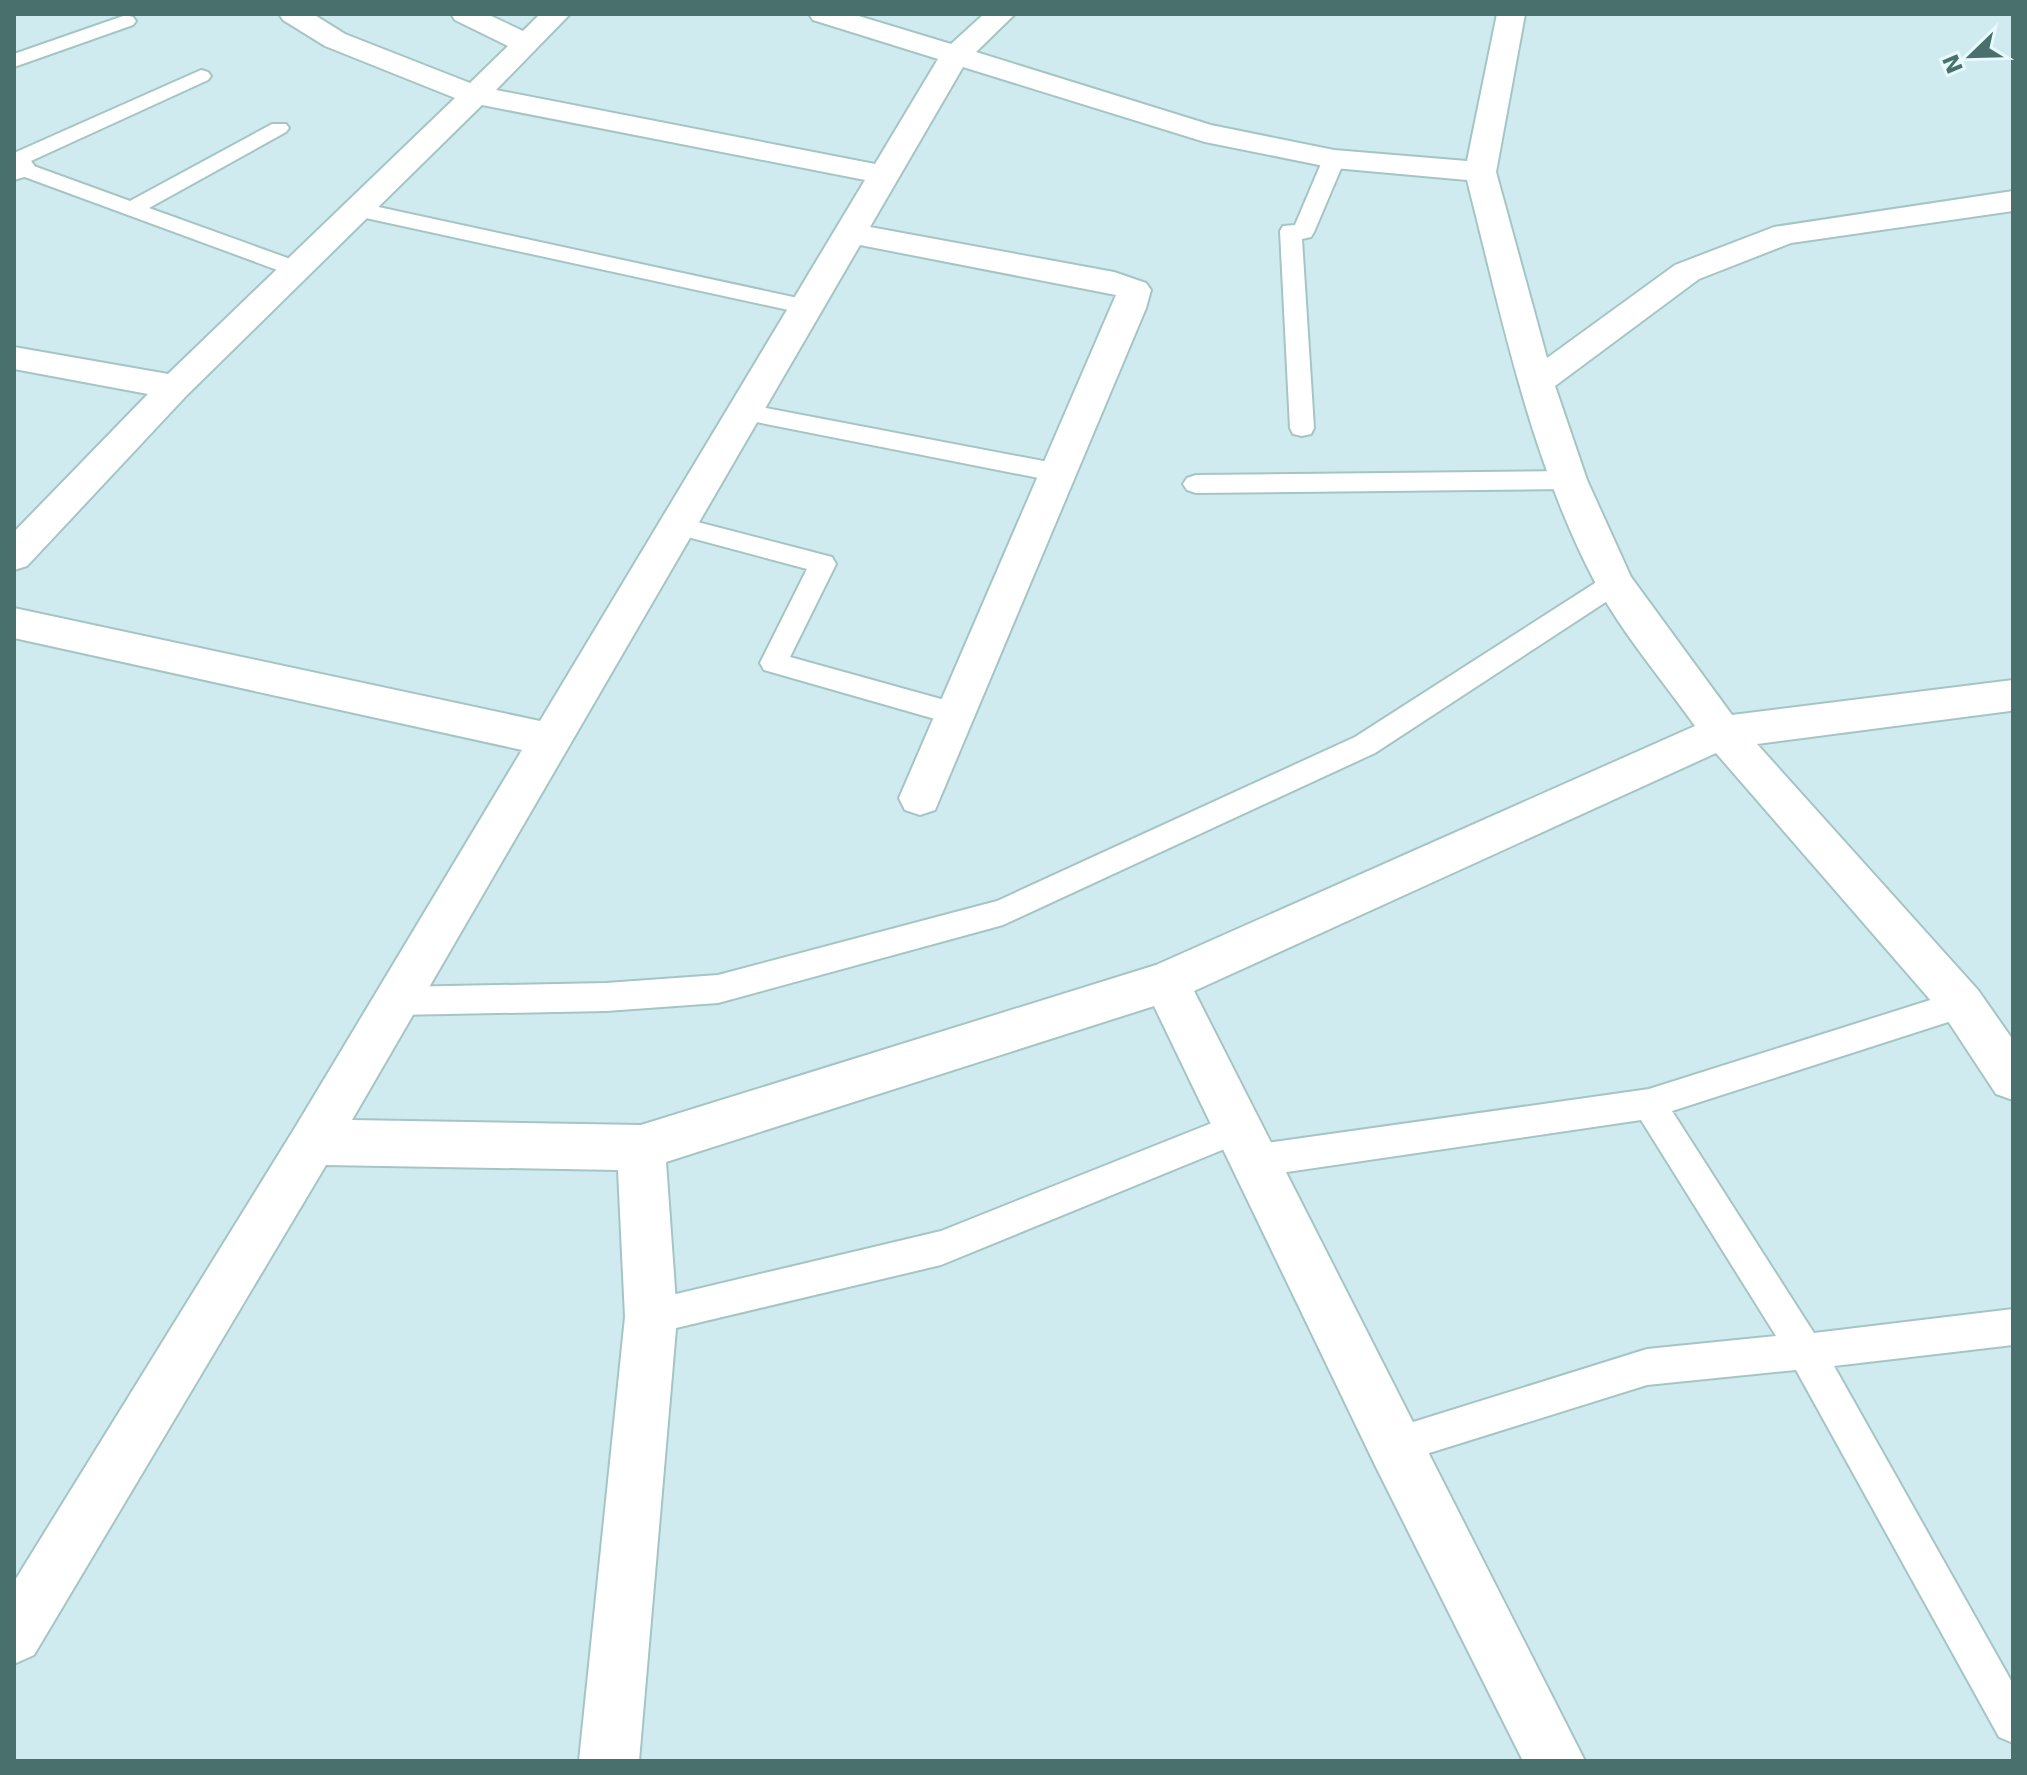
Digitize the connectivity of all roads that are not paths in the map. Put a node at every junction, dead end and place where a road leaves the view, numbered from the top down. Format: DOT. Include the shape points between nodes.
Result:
graph roads {
  1 [pos="118,14"];
  2 [pos="293,14"];
  3 [pos="465,14"];
  4 [pos="556,14"];
  5 [pos="823,14"];
  6 [pos="1001,14"];
  7 [pos="1511,14"];
  8 [pos="526,44"];
  9 [pos="954,57"];
  10 [pos="14,61"];
  11 [pos="201,76"];
  12 [pos="475,95"];
  13 [pos="279,128"];
  14 [pos="1334,159"];
  15 [pos="17,169"];
  16 [pos="1480,172"];
  17 [pos="885,175"];
  18 [pos="2013,201"];
  19 [pos="132,208"];
  20 [pos="360,210"];
  21 [pos="851,233"];
  22 [pos="299,270"];
  23 [pos="807,307"];
  24 [pos="14,358"];
  25 [pos="1536,383"];
  26 [pos="175,387"];
  27 [pos="745,412"];
  28 [pos="1302,428"];
  29 [pos="1059,473"];
  30 [pos="1569,480"];
  31 [pos="1196,484"];
  32 [pos="678,526"];
  33 [pos="14,556"];
  34 [pos="1615,583"];
  35 [pos="14,623"];
  36 [pos="2010,695"];
  37 [pos="956,714"];
  38 [pos="1722,732"];
  39 [pos="551,740"];
  40 [pos="920,798"];
  41 [pos="1166,982"];
  42 [pos="397,1001"];
  43 [pos="1987,1023"];
  44 [pos="2013,1079"];
  45 [pos="1649,1104"];
  46 [pos="313,1142"];
  47 [pos="1245,1144"];
  48 [pos="641,1148"];
  49 [pos="651,1317"];
  50 [pos="2013,1327"];
  51 [pos="1806,1352"];
  52 [pos="1394,1446"];
  53 [pos="14,1635"];
  54 [pos="2013,1723"];
  55 [pos="609,1761"];
  56 [pos="1555,1761"];
  1 -- 10 [label="lane" via="126,21"];
  2 -- 12 [label="street" via="335,40"];
  3 -- 8 [label="street"];
  4 -- 8 [label="street"];
  5 -- 9 [label="street"];
  6 -- 9 [label="street"];
  7 -- 16 [label="street"];
  8 -- 12 [label="street"];
  9 -- 14 [label="street" via="1205,133"];
  9 -- 17 [label="street"];
  11 -- 15 [label="lane" via="20,158"];
  12 -- 17 [label="street"];
  12 -- 20 [label="street"];
  13 -- 19 [label="lane"];
  14 -- 16 [label="street"];
  14 -- 28 [label="lane" via="1303,232 1291,231"];
  15 -- 19 [label="lane"];
  16 -- 25 [label="street"];
  17 -- 21 [label="street"];
  18 -- 25 [label="street" via="1785,234 1687,272"];
  19 -- 22 [label="lane"];
  20 -- 22 [label="street"];
  20 -- 23 [label="lane"];
  21 -- 23 [label="street"];
  21 -- 29 [label="street" via="1134,290"];
  22 -- 26 [label="street"];
  23 -- 27 [label="street"];
  24 -- 26 [label="street"];
  25 -- 30 [label="street"];
  26 -- 33 [label="street"];
  27 -- 29 [label="lane"];
  27 -- 32 [label="street"];
  29 -- 37 [label="street"];
  30 -- 31 [label="lane"];
  30 -- 34 [label="street"];
  32 -- 37 [label="lane" via="823,564 774,663"];
  32 -- 39 [label="street"];
  34 -- 38 [label="street"];
  34 -- 42 [label="lane" via="1365,745 1003,912 718,989"];
  35 -- 39 [label="street"];
  36 -- 38 [label="street"];
  37 -- 40 [label="street"];
  38 -- 41 [label="street"];
  38 -- 43 [label="street"];
  39 -- 42 [label="street"];
  41 -- 47 [label="street"];
  41 -- 48 [label="street"];
  42 -- 46 [label="street"];
  43 -- 44 [label="street"];
  43 -- 45 [label="lane"];
  45 -- 47 [label="lane"];
  45 -- 51 [label="lane"];
  46 -- 48 [label="street"];
  46 -- 53 [label="street"];
  47 -- 49 [label="lane" via="941,1248"];
  47 -- 52 [label="street"];
  48 -- 49 [label="street"];
  49 -- 55 [label="street"];
  50 -- 51 [label="lane"];
  51 -- 52 [label="lane" via="1647,1367"];
  51 -- 54 [label="lane"];
  52 -- 56 [label="street"];
}
